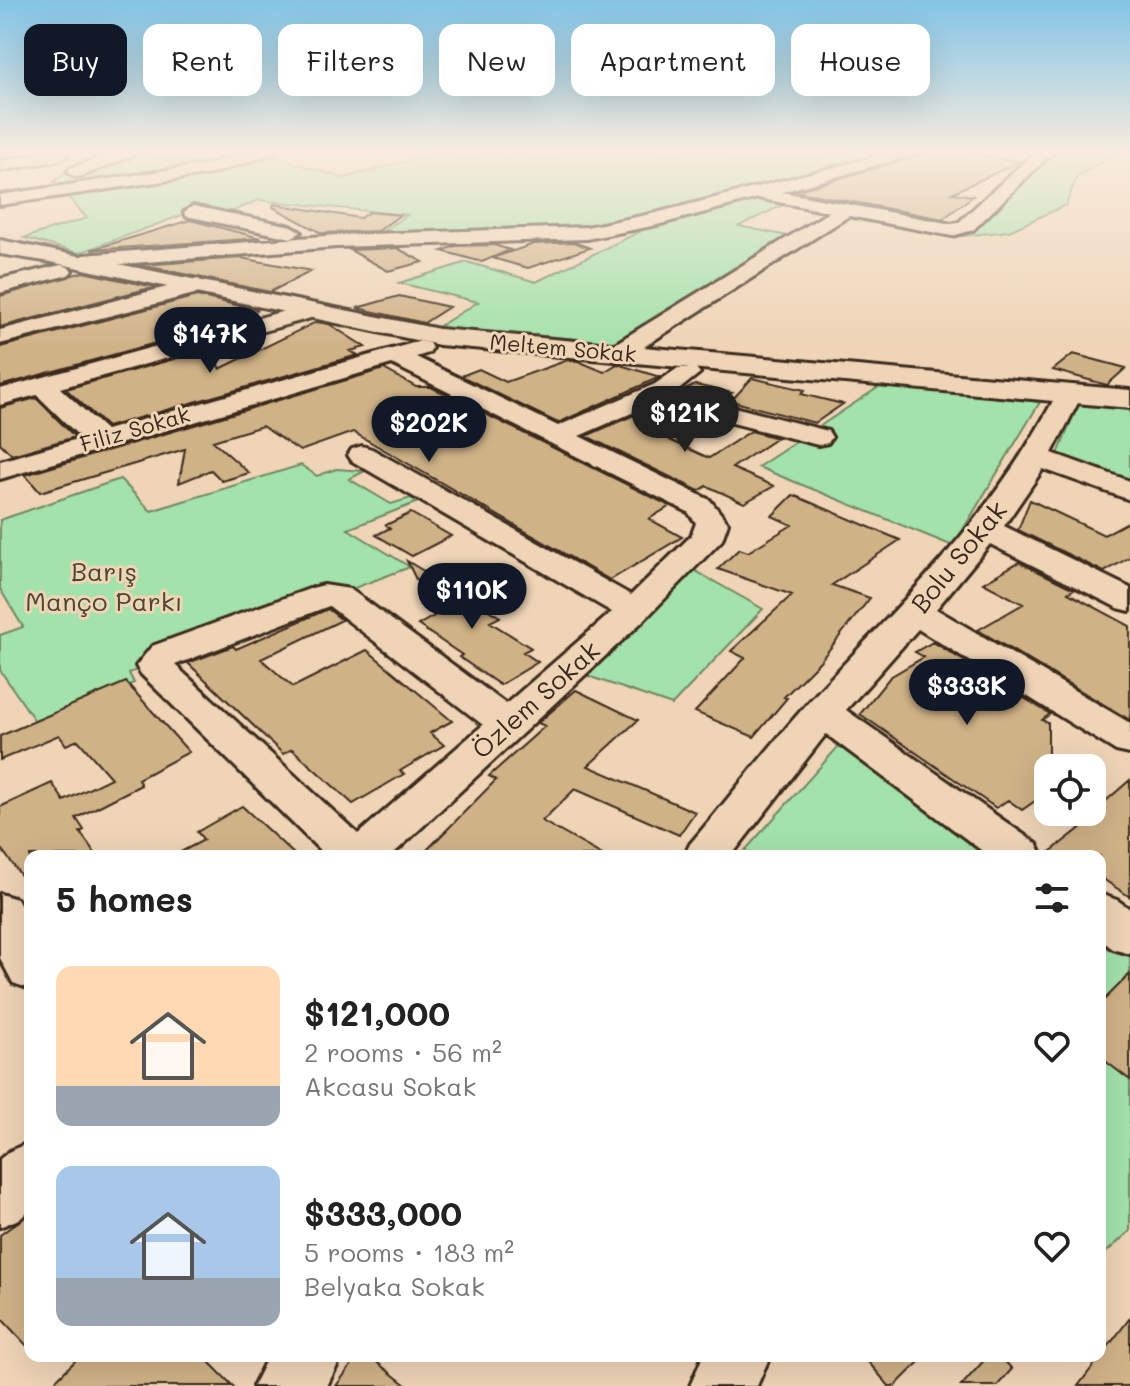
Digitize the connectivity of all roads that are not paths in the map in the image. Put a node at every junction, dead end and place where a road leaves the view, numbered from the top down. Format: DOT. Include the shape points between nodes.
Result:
graph roads {
  1 [pos="216,217"];
  2 [pos="657,217"];
  3 [pos="835,217"];
  4 [pos="873,217"];
  5 [pos="974,217"];
  6 [pos="0,238"];
  7 [pos="337,241"];
  8 [pos="0,247"];
  9 [pos="0,262"];
  10 [pos="65,262"];
  11 [pos="0,286"];
  12 [pos="198,286"];
  13 [pos="310,311"];
  14 [pos="0,337"];
  15 [pos="403,346"];
  16 [pos="617,353"];
  17 [pos="687,373"];
  18 [pos="42,386"];
  19 [pos="1070,393"];
  20 [pos="653,394"];
  21 [pos="0,397"];
  22 [pos="1130,399"];
  23 [pos="559,435"];
  24 [pos="818,437"];
  25 [pos="99,439"];
  26 [pos="362,455"];
  27 [pos="1036,457"];
  28 [pos="0,470"];
  29 [pos="1130,491"];
  30 [pos="986,529"];
  31 [pos="1130,601"];
  32 [pos="634,611"];
  33 [pos="915,612"];
  34 [pos="822,712"];
  35 [pos="508,725"];
  36 [pos="1130,741"];
  37 [pos="348,850"];
  38 [pos="369,850"];
  39 [pos="711,850"];
  40 [pos="1013,850"];
  41 [pos="0,912"];
  42 [pos="24,958"];
  43 [pos="24,1176"];
  44 [pos="0,1198"];
  45 [pos="305,1362"];
  46 [pos="735,1362"];
  47 [pos="286,1386"];
  48 [pos="723,1386"];
  1 -- 7 [label="street"];
  2 -- 7 [label="street" via="587,233"];
  3 -- 16 [label="street"];
  4 -- 5 [label="street" via="937,229 960,229"];
  6 -- 10 [label="main road, Meltem Sokak"];
  7 -- 10 [label="street"];
  8 -- 10 [label="main road, Meltem Sokak"];
  9 -- 10 [label="street"];
  10 -- 11 [label="street"];
  10 -- 12 [label="main road, Meltem Sokak"];
  12 -- 13 [label="main road, Meltem Sokak"];
  12 -- 14 [label="street"];
  13 -- 15 [label="main road, Meltem Sokak"];
  13 -- 18 [label="street"];
  15 -- 16 [label="main road, Meltem Sokak" via="458,339"];
  15 -- 23 [label="street"];
  15 -- 25 [label="street, Filiz Sokak"];
  16 -- 19 [label="main road, Meltem Sokak"];
  17 -- 20 [label="street"];
  18 -- 21 [label="street"];
  18 -- 25 [label="street"];
  19 -- 22 [label="main road, Meltem Sokak"];
  19 -- 27 [label="street, Bolu Sokak"];
  20 -- 23 [label="street"];
  20 -- 24 [label="street"];
  23 -- 32 [label="street, Özlem Sokak" via="699,506 712,523 706,540"];
  25 -- 28 [label="street, Filiz Sokak"];
  26 -- 32 [label="street"];
  27 -- 29 [label="street"];
  27 -- 30 [label="street, Bolu Sokak"];
  30 -- 31 [label="street"];
  30 -- 33 [label="street, Bolu Sokak"];
  32 -- 35 [label="street, Özlem Sokak"];
  33 -- 34 [label="street, Bolu Sokak"];
  33 -- 36 [label="street"];
  34 -- 39 [label="street, Bolu Sokak"];
  34 -- 40 [label="street"];
  35 -- 37 [label="street" via="338,596 324,595 165,654 154,666"];
  35 -- 38 [label="street, Özlem Sokak"];
  41 -- 42 [label="street"];
  43 -- 44 [label="street"];
  45 -- 47 [label="street"];
  46 -- 48 [label="street"];
}
